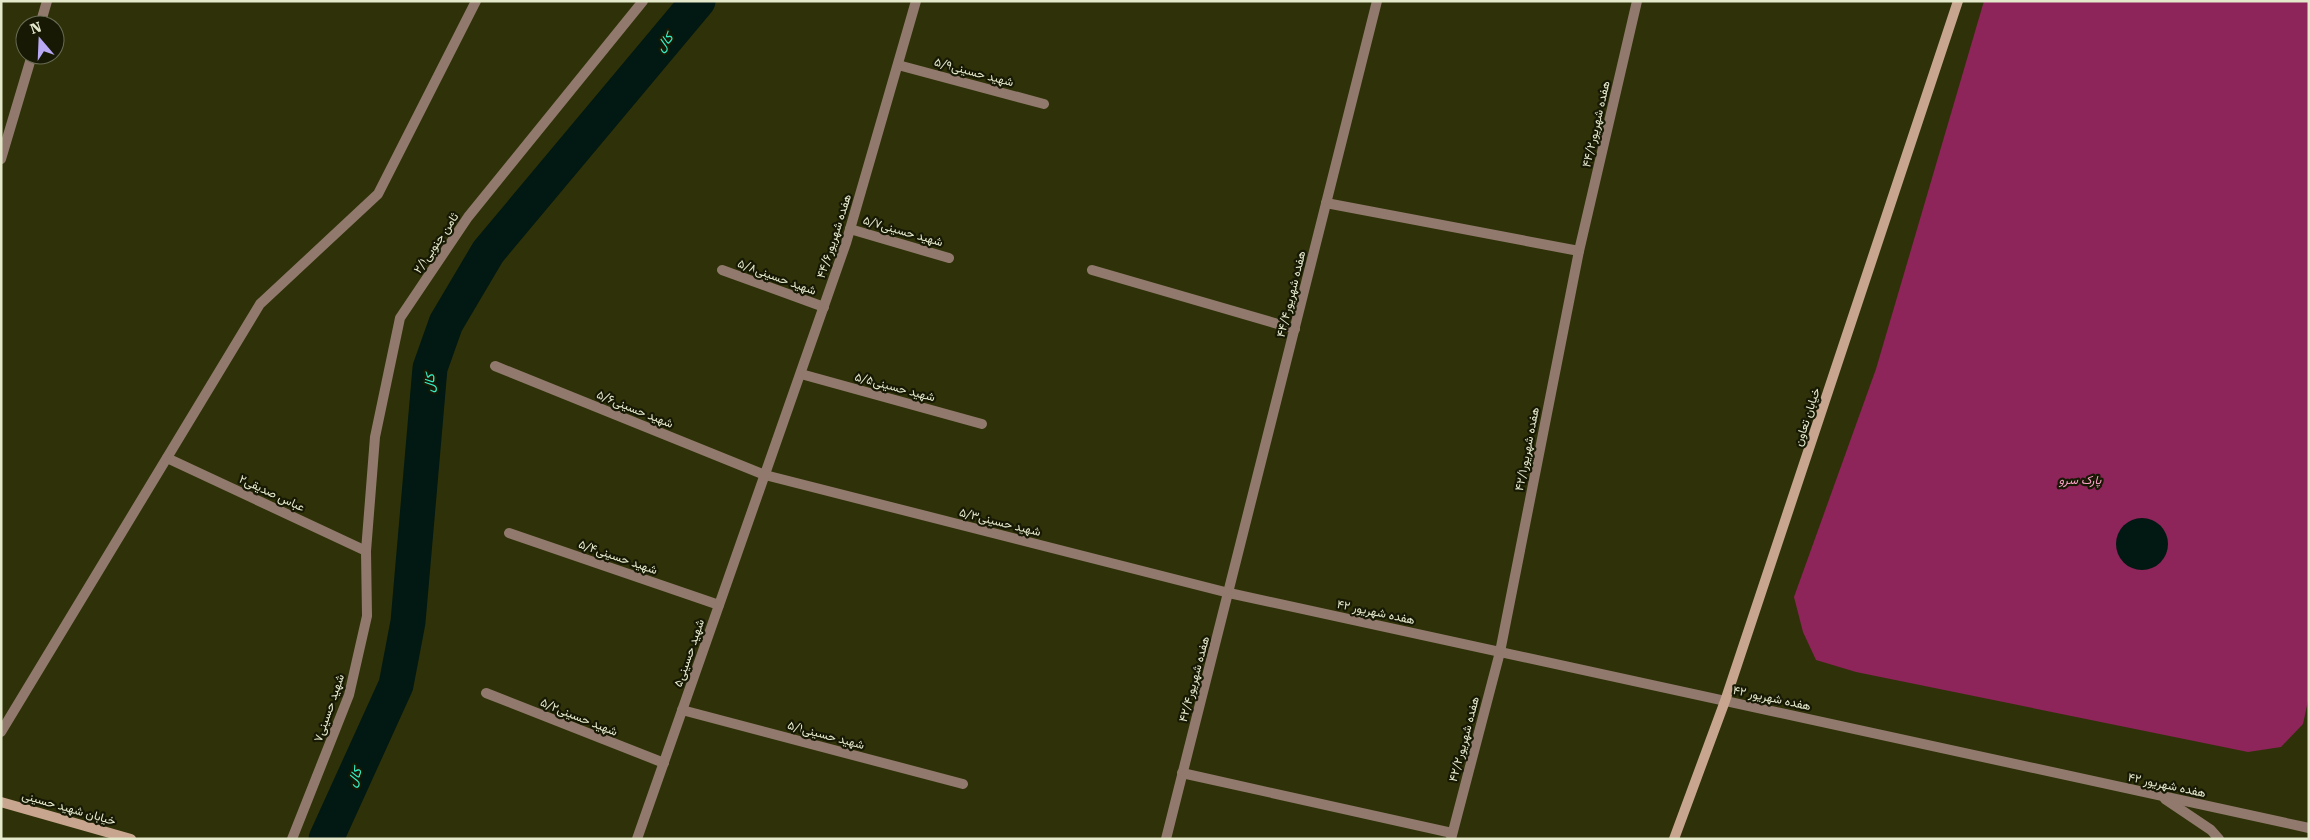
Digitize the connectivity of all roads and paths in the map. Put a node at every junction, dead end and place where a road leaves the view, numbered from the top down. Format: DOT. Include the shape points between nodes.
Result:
graph roads {
  1 [pos="47,1"];
  2 [pos="476,1"];
  3 [pos="643,1"];
  4 [pos="916,1"];
  5 [pos="1377,1"];
  6 [pos="1637,1"];
  7 [pos="1958,1"];
  8 [pos="43,15"];
  9 [pos="898,64"];
  10 [pos="29,65"];
  11 [pos="1044,104"];
  12 [pos="1,159"];
  13 [pos="1326,203"];
  14 [pos="850,229"];
  15 [pos="1579,252"];
  16 [pos="949,258"];
  17 [pos="722,270"];
  18 [pos="1092,270"];
  19 [pos="824,307"];
  20 [pos="1295,330"];
  21 [pos="495,366"];
  22 [pos="801,374"];
  23 [pos="982,424"];
  24 [pos="167,458"];
  25 [pos="765,475"];
  26 [pos="509,533"];
  27 [pos="366,551"];
  28 [pos="1229,593"];
  29 [pos="719,605"];
  30 [pos="1500,652"];
  31 [pos="486,693"];
  32 [pos="1725,701"];
  33 [pos="682,710"];
  34 [pos="1,732"];
  35 [pos="664,763"];
  36 [pos="1182,772"];
  37 [pos="963,784"];
  38 [pos="2160,796"];
  39 [pos="1,802"];
  40 [pos="2309,828"];
  41 [pos="1451,836"];
  42 [pos="131,839"];
  43 [pos="292,839"];
  44 [pos="637,839"];
  45 [pos="1166,839"];
  46 [pos="1674,839"];
  47 [pos="2219,839"];
  1 -- 8 [label="street"];
  2 -- 24 [label="street" via="378,194 260,304"];
  3 -- 27 [label="street, ثامن جنوبی۲/۱" via="468,217 400,318 375,437"];
  4 -- 9 [label="street, هفده شهریور۴۴/۶"];
  5 -- 13 [label="street, هفده شهریور۴۴/۴"];
  6 -- 15 [label="street, هفده شهریور۴۴/۲"];
  7 -- 32 [label="street, خیابان تعاون"];
  9 -- 11 [label="street, شهید حسینی۵/۹"];
  9 -- 14 [label="street, هفده شهریور۴۴/۶"];
  10 -- 12 [label="street"];
  13 -- 15 [label="street"];
  13 -- 20 [label="street, هفده شهریور۴۴/۴"];
  14 -- 16 [label="street, شهید حسینی۵/۷"];
  14 -- 19 [label="street, هفده شهریور۴۴/۶"];
  15 -- 30 [label="street, هفده شهریور۴۲/۱"];
  17 -- 19 [label="street, شهید حسینی۵/۸"];
  18 -- 20 [label="street"];
  19 -- 22 [label="street, هفده شهریور۴۴/۶"];
  20 -- 28 [label="street, هفده شهریور۴۴/۴"];
  21 -- 25 [label="street, شهید حسینی۵/۶"];
  22 -- 23 [label="street, شهید حسینی۵/۵"];
  22 -- 25 [label="street, هفده شهریور۴۴/۶"];
  24 -- 27 [label="street, عباس صدیقی۲"];
  24 -- 34 [label="street"];
  25 -- 28 [label="street, شهید حسینی۵/۳"];
  25 -- 29 [label="street, شهید حسینی۵"];
  26 -- 29 [label="street, شهید حسینی۵/۴"];
  27 -- 43 [label="street, شهید حسینی۷" via="368,616 349,695"];
  28 -- 30 [label="street, هفده شهریور ۴۲"];
  28 -- 36 [label="street, هفده شهریور۴۲/۴"];
  29 -- 33 [label="street, شهید حسینی۵"];
  30 -- 32 [label="street, هفده شهریور ۴۲"];
  30 -- 41 [label="street, هفده شهریور۴۲/۲"];
  31 -- 35 [label="street, شهید حسینی۵/۲"];
  32 -- 38 [label="street, هفده شهریور ۴۲"];
  32 -- 46 [label="street, خیابان تعاون"];
  33 -- 35 [label="street, شهید حسینی۵"];
  33 -- 37 [label="street, شهید حسینی۵/۱"];
  35 -- 44 [label="street, شهید حسینی۵"];
  36 -- 41 [label="street"];
  36 -- 45 [label="street, هفده شهریور۴۲/۴"];
  38 -- 40 [label="street, هفده شهریور ۴۲"];
  38 -- 47 [label="street" via="2211,830"];
  39 -- 42 [label="street, خیابان شهید حسینی"];
}
